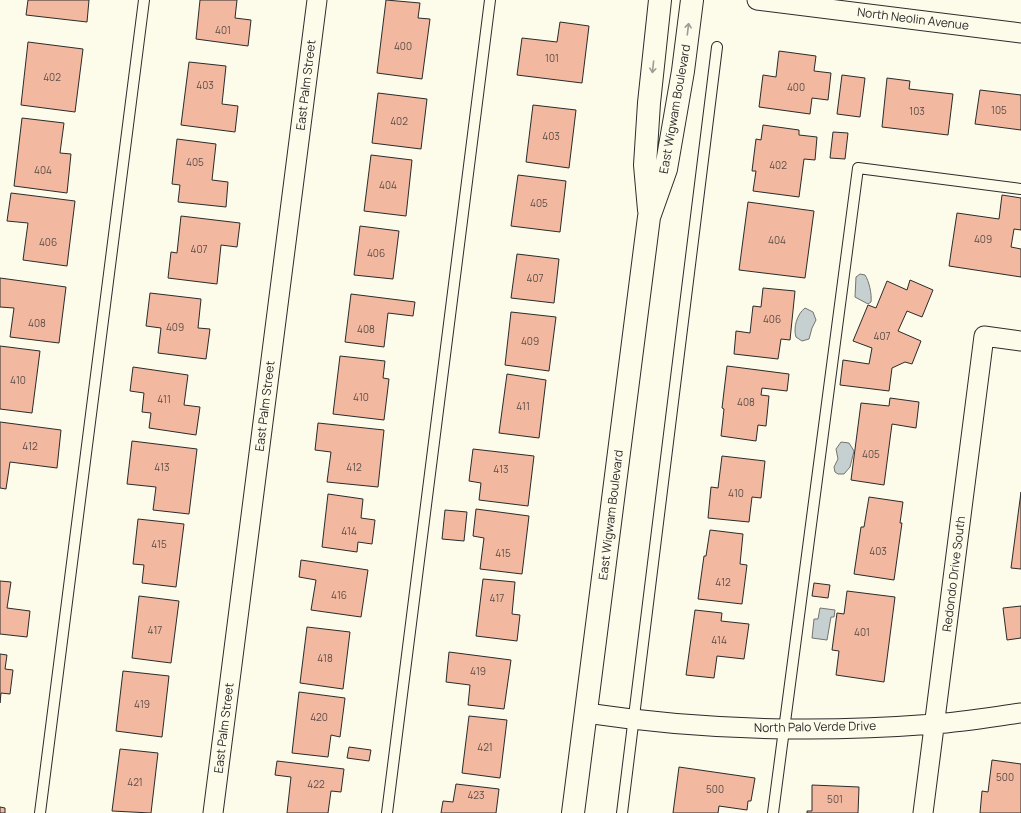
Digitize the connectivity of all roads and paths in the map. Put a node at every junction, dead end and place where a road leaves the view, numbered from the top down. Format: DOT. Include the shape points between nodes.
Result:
graph roads {
  1 [pos="144,0"];
  2 [pos="317,0"];
  3 [pos="490,0"];
  4 [pos="660,0"];
  5 [pos="692,0"];
  6 [pos="757,0"];
  7 [pos="1021,33"];
  8 [pos="718,47"];
  9 [pos="1021,189"];
  10 [pos="649,217"];
  11 [pos="1021,341"];
  12 [pos="586,713"];
  13 [pos="1021,713"];
  14 [pos="634,720"];
  15 [pos="934,724"];
  16 [pos="785,730"];
  17 [pos="40,813"];
  18 [pos="213,813"];
  19 [pos="387,813"];
  20 [pos="573,813"];
  21 [pos="622,813"];
  22 [pos="773,813"];
  23 [pos="922,813"];
  1 -- 17 [label="lane"];
  2 -- 18 [label="street, East Palm Street"];
  3 -- 19 [label="lane"];
  4 -- 10 [label="street, East Wigwam Boulevard, one-way" via="648,103 645,165"];
  10 -- 5 [label="street, East Wigwam Boulevard, one-way" via="666,168 684,71"];
  6 -- 7 [label="street, North Neolin Avenue"];
  8 -- 14 [label="lane"];
  9 -- 16 [label="lane" via="858,168"];
  10 -- 12 [label="street, East Wigwam Boulevard"];
  11 -- 15 [label="street, Redondo Drive South" via="984,336"];
  12 -- 14 [label="street, North Palo Verde Drive"];
  12 -- 20 [label="street, East Wigwam Boulevard"];
  13 -- 15 [label="street, North Palo Verde Drive"];
  14 -- 16 [label="street, North Palo Verde Drive"];
  14 -- 21 [label="lane"];
  15 -- 16 [label="street, North Palo Verde Drive"];
  15 -- 23 [label="street, Redondo Drive South"];
  16 -- 22 [label="lane"];
}
